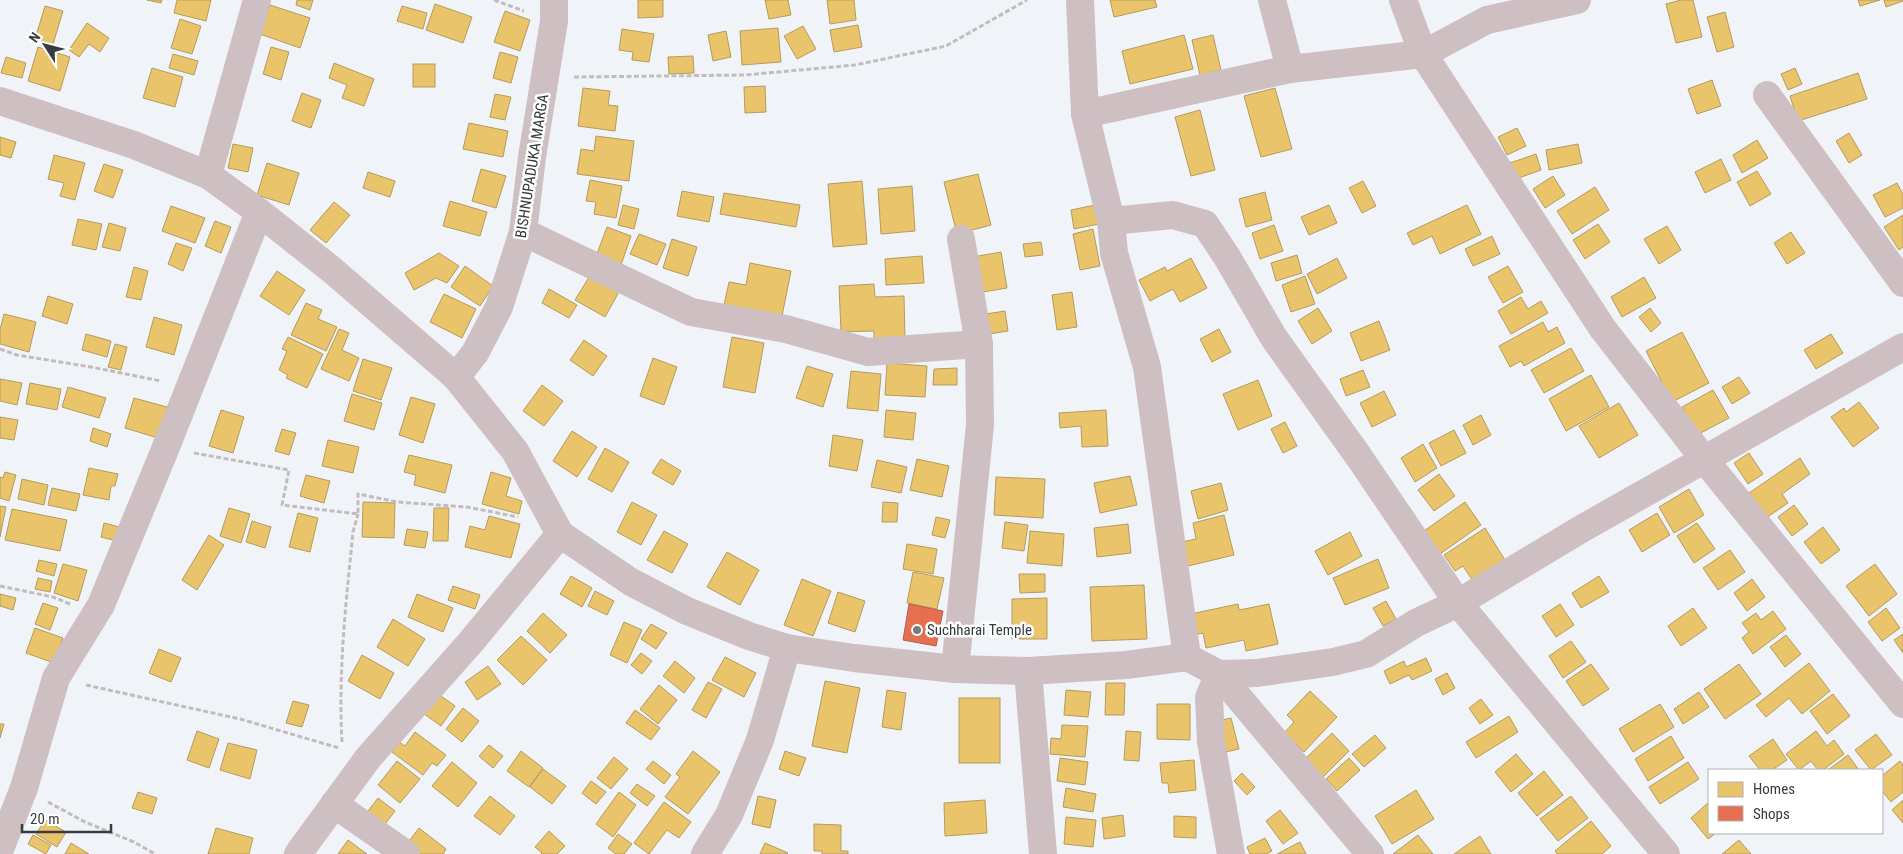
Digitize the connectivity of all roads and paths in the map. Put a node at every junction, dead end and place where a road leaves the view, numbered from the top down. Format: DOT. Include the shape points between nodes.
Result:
graph roads {
  1 [pos="256,0"];
  2 [pos="554,0"];
  3 [pos="1027,0"];
  4 [pos="1080,0"];
  5 [pos="1272,0"];
  6 [pos="1403,0"];
  7 [pos="1577,0"];
  8 [pos="1490,10"];
  9 [pos="1423,54"];
  10 [pos="1290,68"];
  11 [pos="546,77"];
  12 [pos="1767,96"];
  13 [pos="0,102"];
  14 [pos="1085,114"];
  15 [pos="208,175"];
  16 [pos="259,212"];
  17 [pos="1111,221"];
  18 [pos="523,232"];
  19 [pos="961,239"];
  20 [pos="1903,283"];
  21 [pos="980,344"];
  22 [pos="1903,347"];
  23 [pos="0,349"];
  24 [pos="456,377"];
  25 [pos="190,387"];
  26 [pos="166,448"];
  27 [pos="1704,459"];
  28 [pos="358,514"];
  29 [pos="519,518"];
  30 [pos="560,534"];
  31 [pos="0,586"];
  32 [pos="1458,604"];
  33 [pos="101,605"];
  34 [pos="787,648"];
  35 [pos="1186,657"];
  36 [pos="955,668"];
  37 [pos="1028,670"];
  38 [pos="1218,674"];
  39 [pos="56,678"];
  40 [pos="1903,704"];
  41 [pos="24,788"];
  42 [pos="334,804"];
  43 [pos="0,849"];
  44 [pos="155,854"];
  45 [pos="298,854"];
  46 [pos="406,854"];
  47 [pos="705,854"];
  48 [pos="1043,854"];
  49 [pos="1231,854"];
  50 [pos="1370,854"];
  51 [pos="1666,854"];
  1 -- 15 [label="street"];
  2 -- 11 [label="street, BISHNUPADUKA MARGA"];
  3 -- 11 [label="path" via="946,46 855,64 745,75"];
  4 -- 14 [label="street"];
  5 -- 10 [label="street"];
  6 -- 9 [label="street"];
  7 -- 8 [label="street"];
  8 -- 9 [label="street"];
  9 -- 10 [label="street"];
  9 -- 27 [label="street" via="1603,329"];
  10 -- 14 [label="street"];
  11 -- 18 [label="street, BISHNUPADUKA MARGA"];
  12 -- 20 [label="street"];
  13 -- 15 [label="street" via="134,145"];
  14 -- 17 [label="street"];
  15 -- 16 [label="street"];
  16 -- 24 [label="street"];
  16 -- 25 [label="street"];
  17 -- 32 [label="street" via="1173,215 1205,224 1274,338"];
  17 -- 35 [label="street" via="1114,253 1147,367"];
  18 -- 21 [label="street" via="691,312 786,329 868,352"];
  18 -- 24 [label="street, BISHNUPADUKA MARGA" via="499,307 475,354"];
  19 -- 21 [label="street"];
  21 -- 36 [label="street" via="980,425"];
  22 -- 27 [label="street"];
  23 -- 25 [label="path" via="17,355"];
  24 -- 30 [label="street" via="515,452"];
  25 -- 26 [label="street"];
  26 -- 28 [label="path" via="289,470 282,505"];
  26 -- 33 [label="street"];
  27 -- 32 [label="street"];
  27 -- 40 [label="street"];
  28 -- 29 [label="path" via="358,494 397,502 467,507"];
  28 -- 39 [label="path" via="353,532 342,650 340,704 343,749 240,719"];
  30 -- 34 [label="street" via="631,582 687,612"];
  30 -- 42 [label="street" via="470,643 368,758"];
  31 -- 33 [label="path" via="53,597 82,609"];
  32 -- 38 [label="street" via="1416,623 1366,654 1257,673"];
  32 -- 51 [label="street"];
  33 -- 39 [label="street"];
  34 -- 36 [label="street"];
  34 -- 47 [label="street" via="760,740 729,815"];
  35 -- 37 [label="street" via="1126,665"];
  35 -- 38 [label="street"];
  36 -- 37 [label="street"];
  37 -- 48 [label="street"];
  38 -- 49 [label="street" via="1209,696 1211,742"];
  38 -- 50 [label="street"];
  39 -- 41 [label="street"];
  41 -- 43 [label="street"];
  41 -- 44 [label="path" via="85,822"];
  42 -- 45 [label="street"];
  42 -- 46 [label="street"];
}
